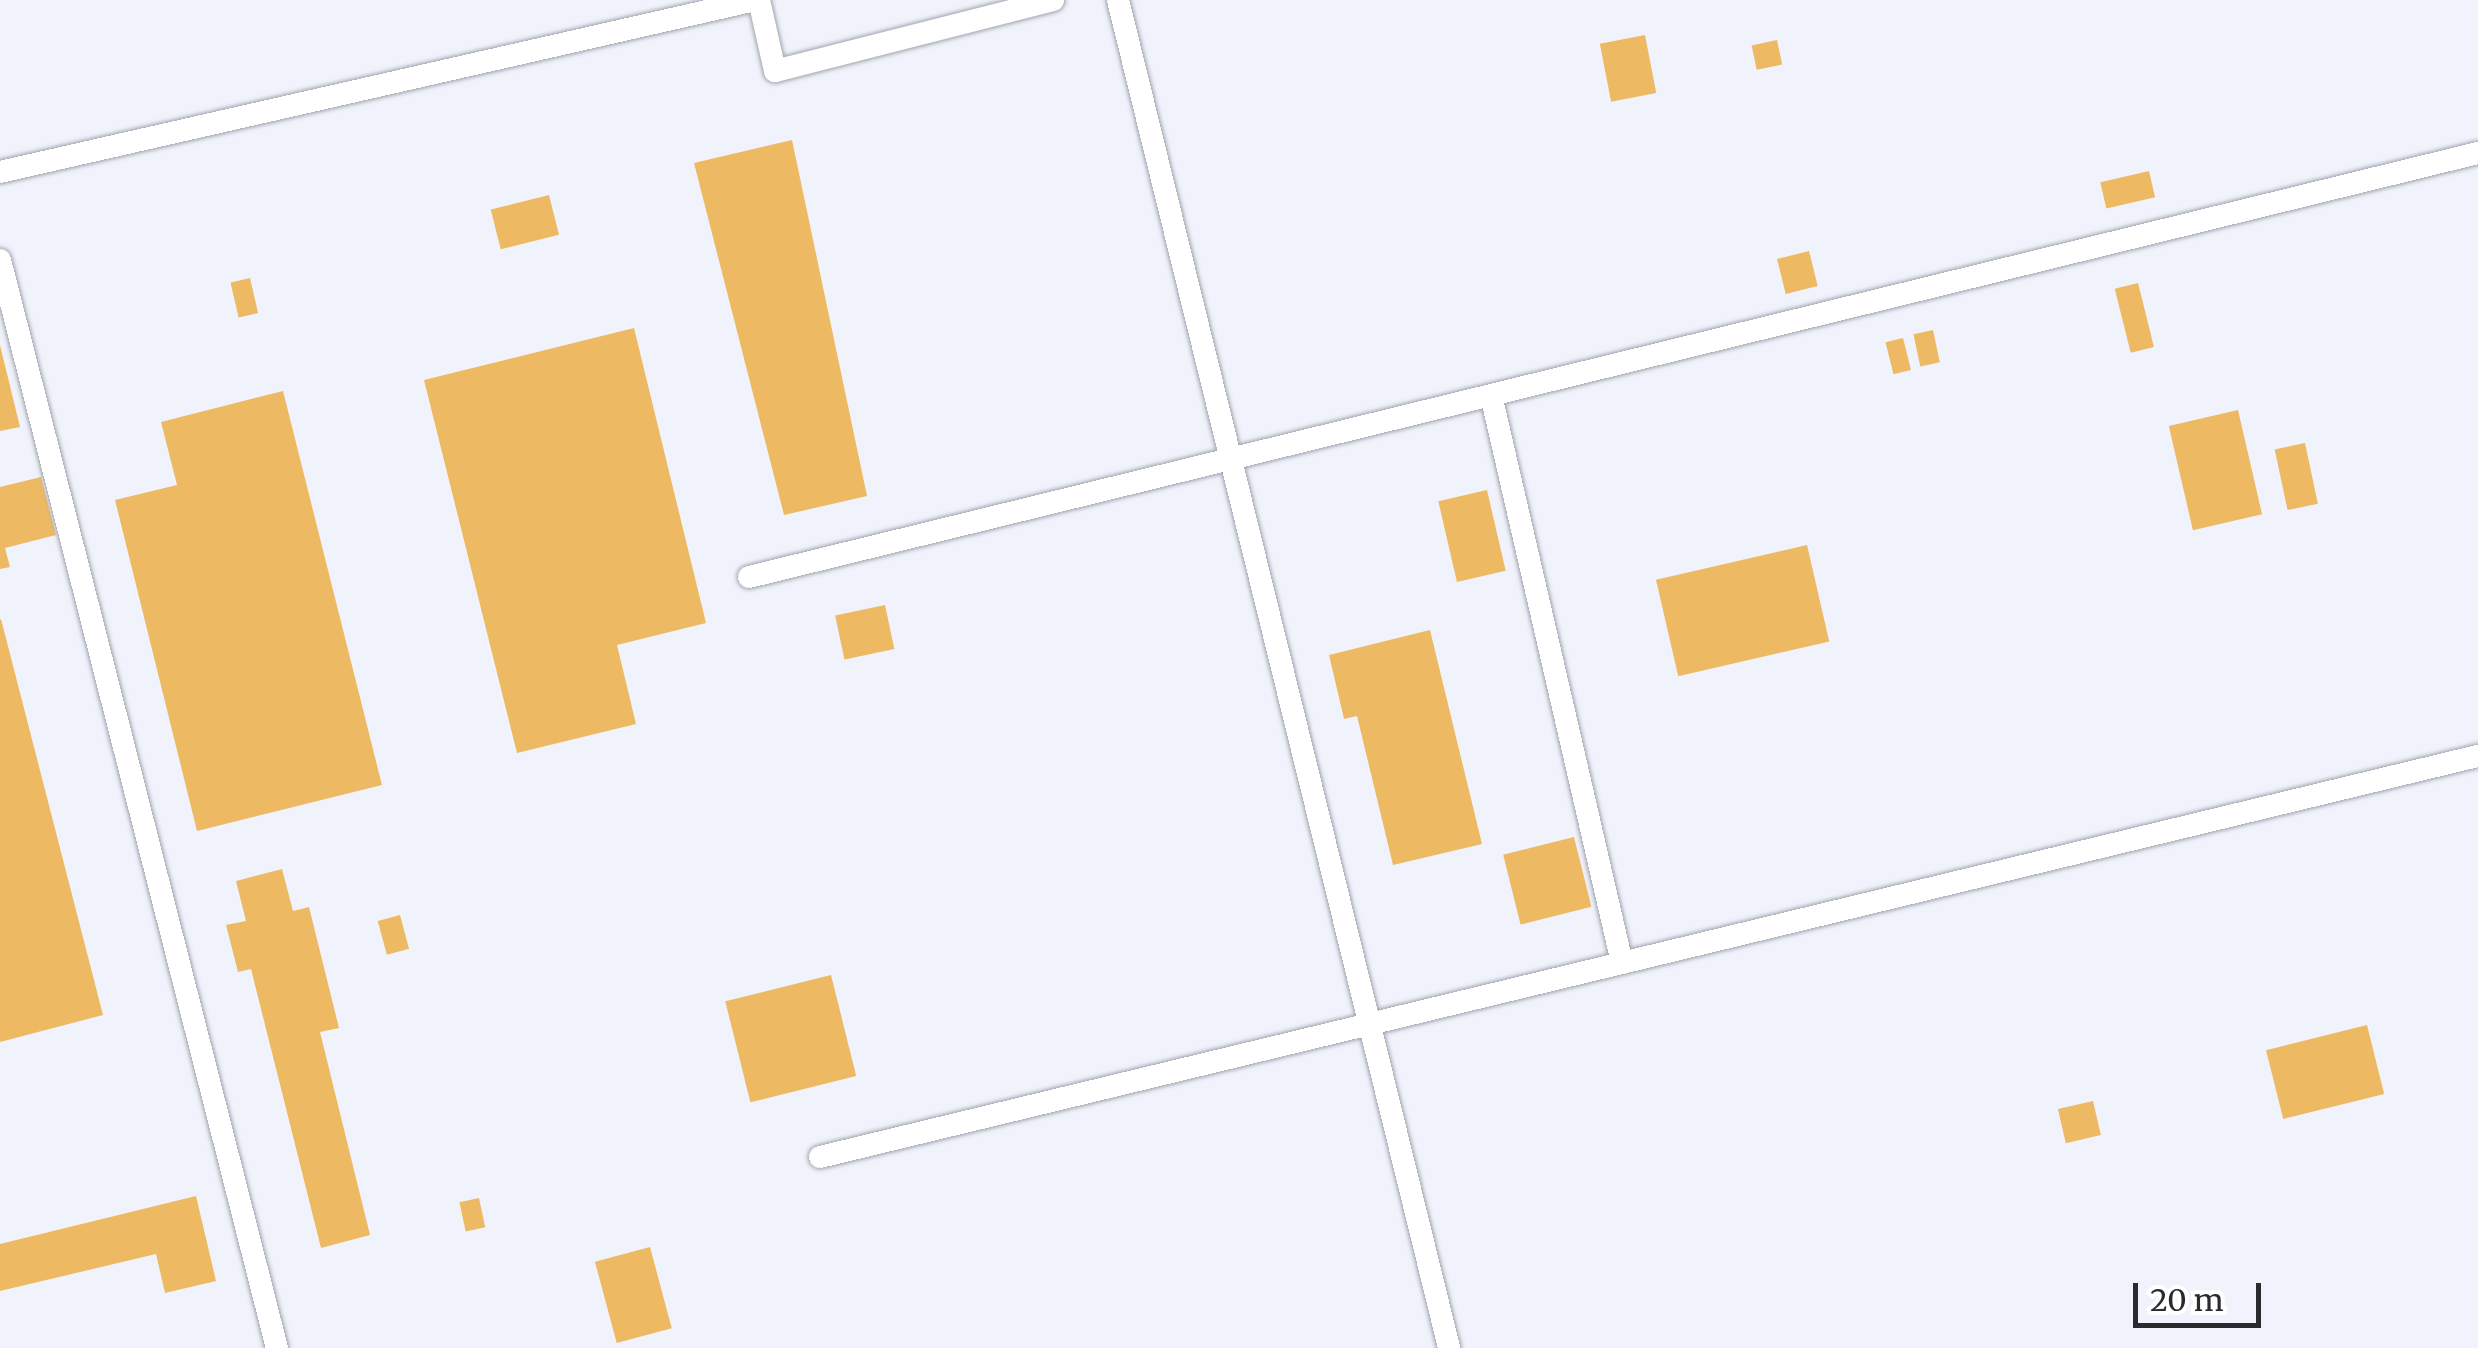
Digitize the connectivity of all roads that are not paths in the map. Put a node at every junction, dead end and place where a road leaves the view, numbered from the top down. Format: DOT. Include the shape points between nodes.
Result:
graph roads {
  1 [pos="757,0"];
  2 [pos="1053,0"];
  3 [pos="1118,0"];
  4 [pos="2478,152"];
  5 [pos="0,172"];
  6 [pos="0,260"];
  7 [pos="1492,395"];
  8 [pos="1228,460"];
  9 [pos="750,577"];
  10 [pos="2478,756"];
  11 [pos="1622,963"];
  12 [pos="1369,1024"];
  13 [pos="820,1157"];
  14 [pos="277,1348"];
  15 [pos="1449,1348"];
  1 -- 2 [label="lane" via="774,70"];
  1 -- 5 [label="lane"];
  3 -- 8 [label="lane"];
  4 -- 7 [label="lane"];
  6 -- 14 [label="lane"];
  7 -- 8 [label="lane"];
  7 -- 11 [label="lane"];
  8 -- 9 [label="lane"];
  8 -- 12 [label="lane"];
  10 -- 11 [label="lane"];
  11 -- 12 [label="lane"];
  12 -- 13 [label="lane"];
  12 -- 15 [label="lane"];
}
